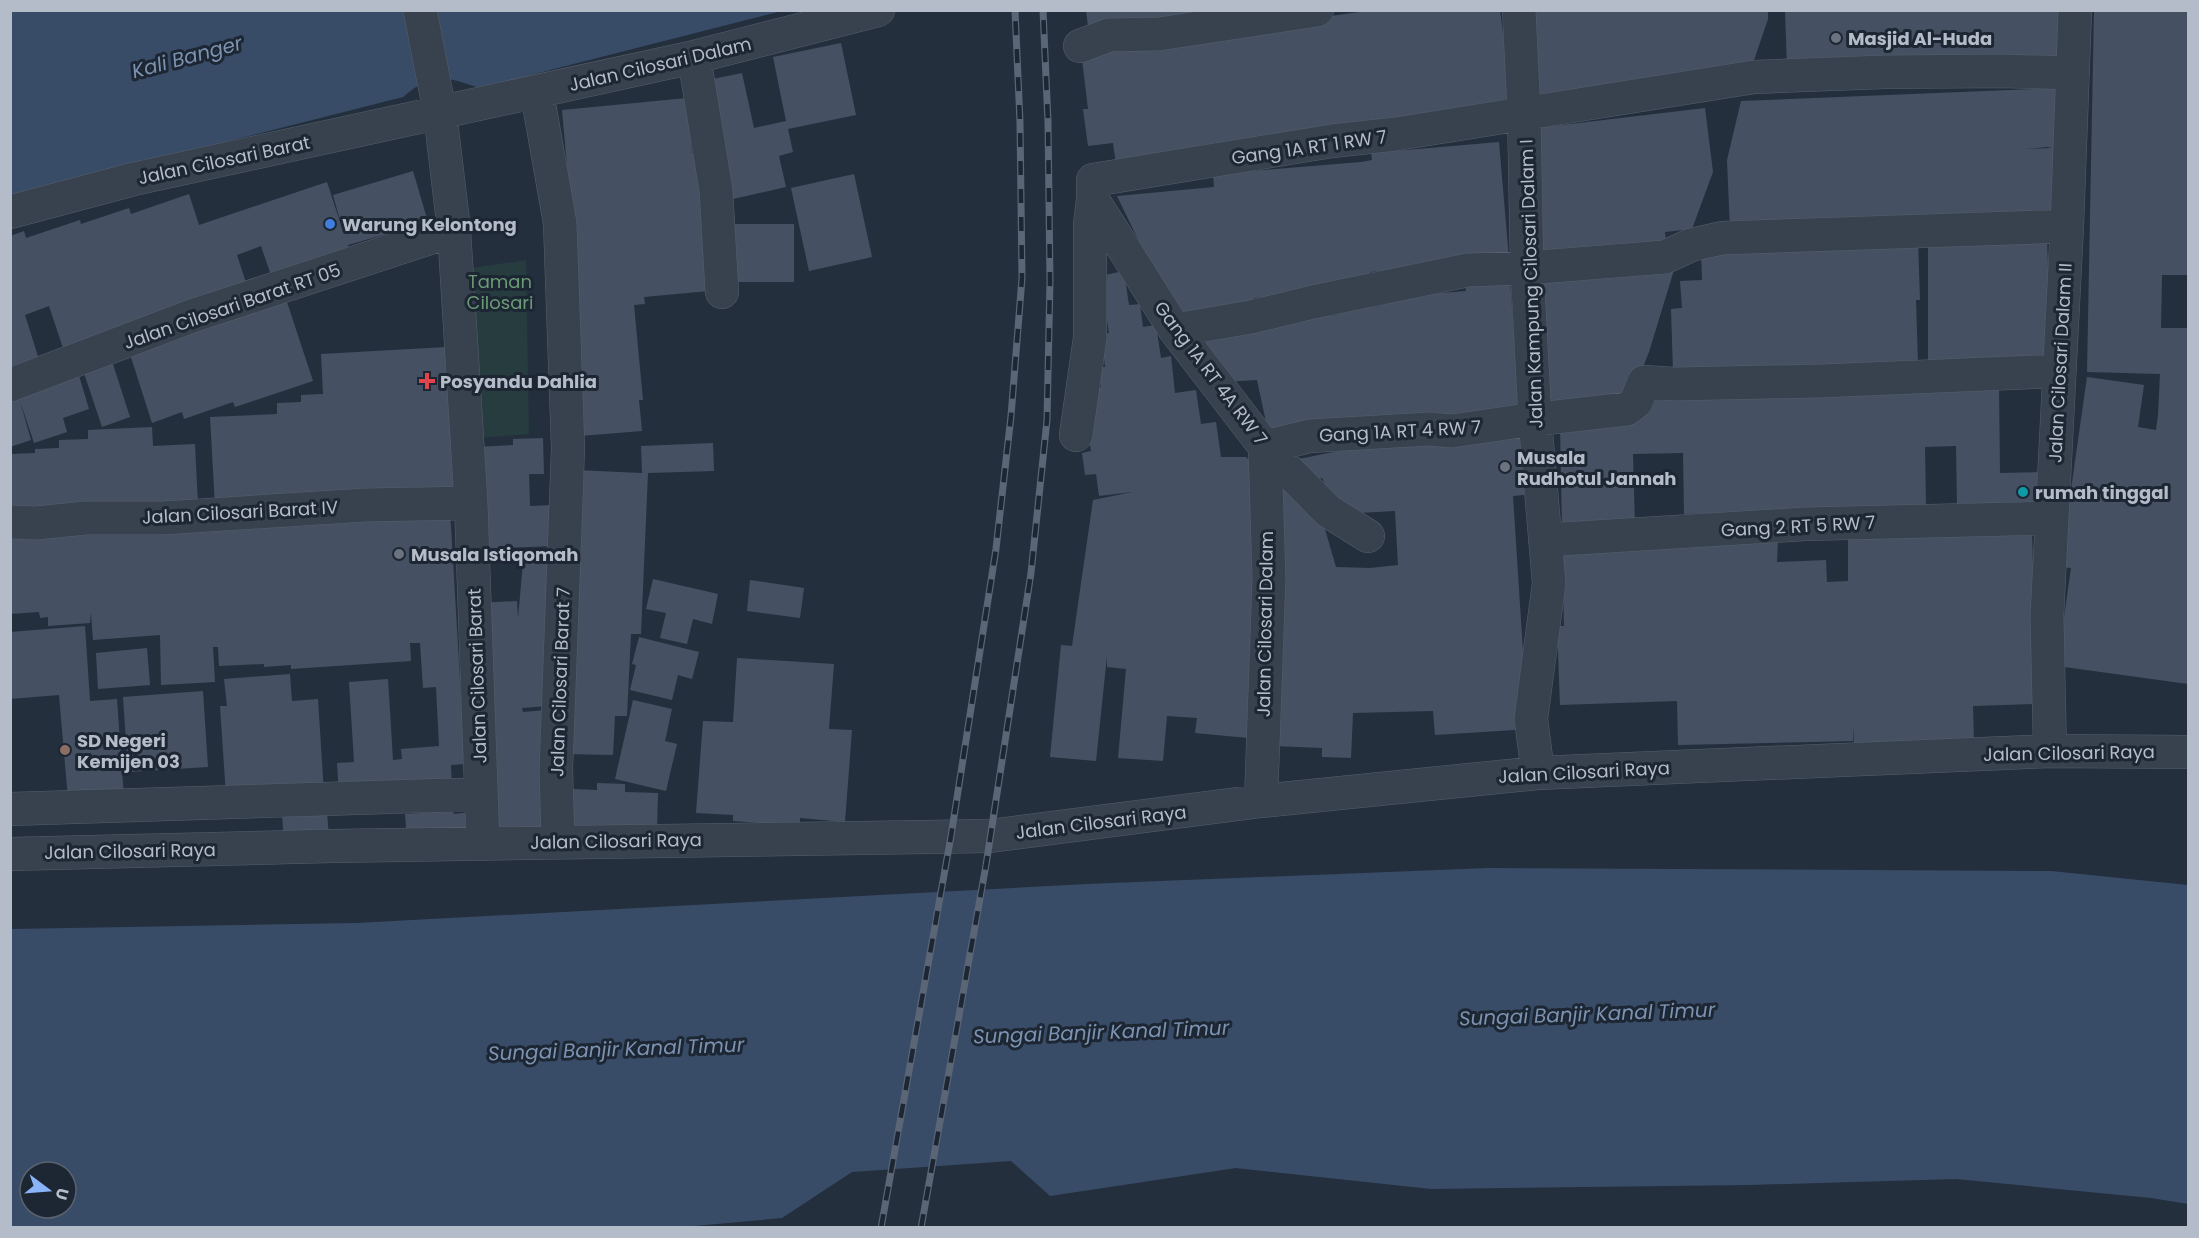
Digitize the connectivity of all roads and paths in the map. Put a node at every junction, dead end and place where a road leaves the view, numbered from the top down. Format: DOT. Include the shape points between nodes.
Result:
graph roads {
  1 [pos="420,10"];
  2 [pos="878,10"];
  3 [pos="1317,10"];
  4 [pos="1520,10"];
  5 [pos="2074,10"];
  6 [pos="1080,46"];
  7 [pos="694,57"];
  8 [pos="2073,73"];
  9 [pos="537,93"];
  10 [pos="437,98"];
  11 [pos="1524,112"];
  12 [pos="1093,190"];
  13 [pos="58,199"];
  14 [pos="10,212"];
  15 [pos="10,224"];
  16 [pos="2067,226"];
  17 [pos="454,230"];
  18 [pos="1527,268"];
  19 [pos="722,292"];
  20 [pos="1175,330"];
  21 [pos="2058,371"];
  22 [pos="10,385"];
  23 [pos="1535,420"];
  24 [pos="1076,435"];
  25 [pos="1265,447"];
  26 [pos="471,503"];
  27 [pos="2052,518"];
  28 [pos="10,522"];
  29 [pos="1368,536"];
  30 [pos="1545,540"];
  31 [pos="2050,751"];
  32 [pos="2188,752"];
  33 [pos="1538,773"];
  34 [pos="481,794"];
  35 [pos="1261,801"];
  36 [pos="10,809"];
  37 [pos="558,842"];
  38 [pos="483,844"];
  39 [pos="10,854"];
  1 -- 10 [label="street, Jalan Cilosari Barat"];
  2 -- 7 [label="street, Jalan Cilosari Dalam"];
  3 -- 6 [label="street" via="1160,34 1109,36"];
  4 -- 11 [label="street, Jalan Kampung Cilosari Dalam I"];
  5 -- 8 [label="street, Jalan Cilosari Dalam II"];
  7 -- 9 [label="street, Jalan Cilosari Dalam"];
  7 -- 19 [label="street" via="716,190"];
  8 -- 11 [label="street, Gang 1A RT 1 RW 7" via="1894,71 1754,77"];
  8 -- 16 [label="street, Jalan Cilosari Dalam II"];
  9 -- 10 [label="street, Jalan Cilosari Dalam"];
  9 -- 37 [label="street, Jalan Cilosari Barat 7" via="560,224 568,447 556,769"];
  10 -- 13 [label="street, Jalan Cilosari Barat"];
  10 -- 17 [label="street, Jalan Cilosari Barat"];
  11 -- 12 [label="street, Gang 1A RT 1 RW 7" via="1332,141"];
  11 -- 18 [label="street, Jalan Kampung Cilosari Dalam I"];
  12 -- 20 [label="street, Gang 1A RT 4A RW 7"];
  12 -- 24 [label="street" via="1090,338"];
  13 -- 14 [label="street"];
  13 -- 15 [label="street"];
  16 -- 18 [label="street" via="1722,238 1665,256"];
  16 -- 21 [label="street, Jalan Cilosari Dalam II"];
  17 -- 22 [label="street, Jalan Cilosari Barat RT 05" via="192,316"];
  17 -- 26 [label="street, Jalan Cilosari Barat"];
  18 -- 20 [label="street" via="1468,270"];
  18 -- 23 [label="street, Jalan Kampung Cilosari Dalam I"];
  20 -- 25 [label="street, Gang 1A RT 4A RW 7"];
  21 -- 23 [label="street, Gang 1A RT 4 RW 7" via="1821,381 1644,382 1636,402 1627,409"];
  21 -- 27 [label="street, Jalan Cilosari Dalam II"];
  23 -- 25 [label="street, Gang 1A RT 4 RW 7" via="1452,431 1311,436"];
  23 -- 30 [label="street, Jalan Kampung Cilosari Dalam I"];
  25 -- 29 [label="street, Gang 1A RT 4A RW 7" via="1328,511"];
  25 -- 35 [label="street, Jalan Cilosari Dalam" via="1269,578"];
  26 -- 28 [label="street, Jalan Cilosari Barat IV"];
  26 -- 34 [label="street, Jalan Cilosari Barat"];
  27 -- 30 [label="street, Gang 2 RT 5 RW 7" via="1805,524"];
  27 -- 31 [label="street, Jalan Cilosari Dalam II" via="2047,616"];
  30 -- 33 [label="street, Jalan Kampung Cilosari Dalam I" via="1549,583 1531,719"];
  31 -- 32 [label="street, Jalan Cilosari Raya"];
  31 -- 33 [label="street, Jalan Cilosari Raya"];
  33 -- 35 [label="street, Jalan Cilosari Raya"];
  34 -- 36 [label="street"];
  34 -- 38 [label="street, Jalan Cilosari Barat"];
  35 -- 37 [label="street, Jalan Cilosari Raya" via="990,836"];
  37 -- 38 [label="street, Jalan Cilosari Raya"];
  38 -- 39 [label="street, Jalan Cilosari Raya"];
}
